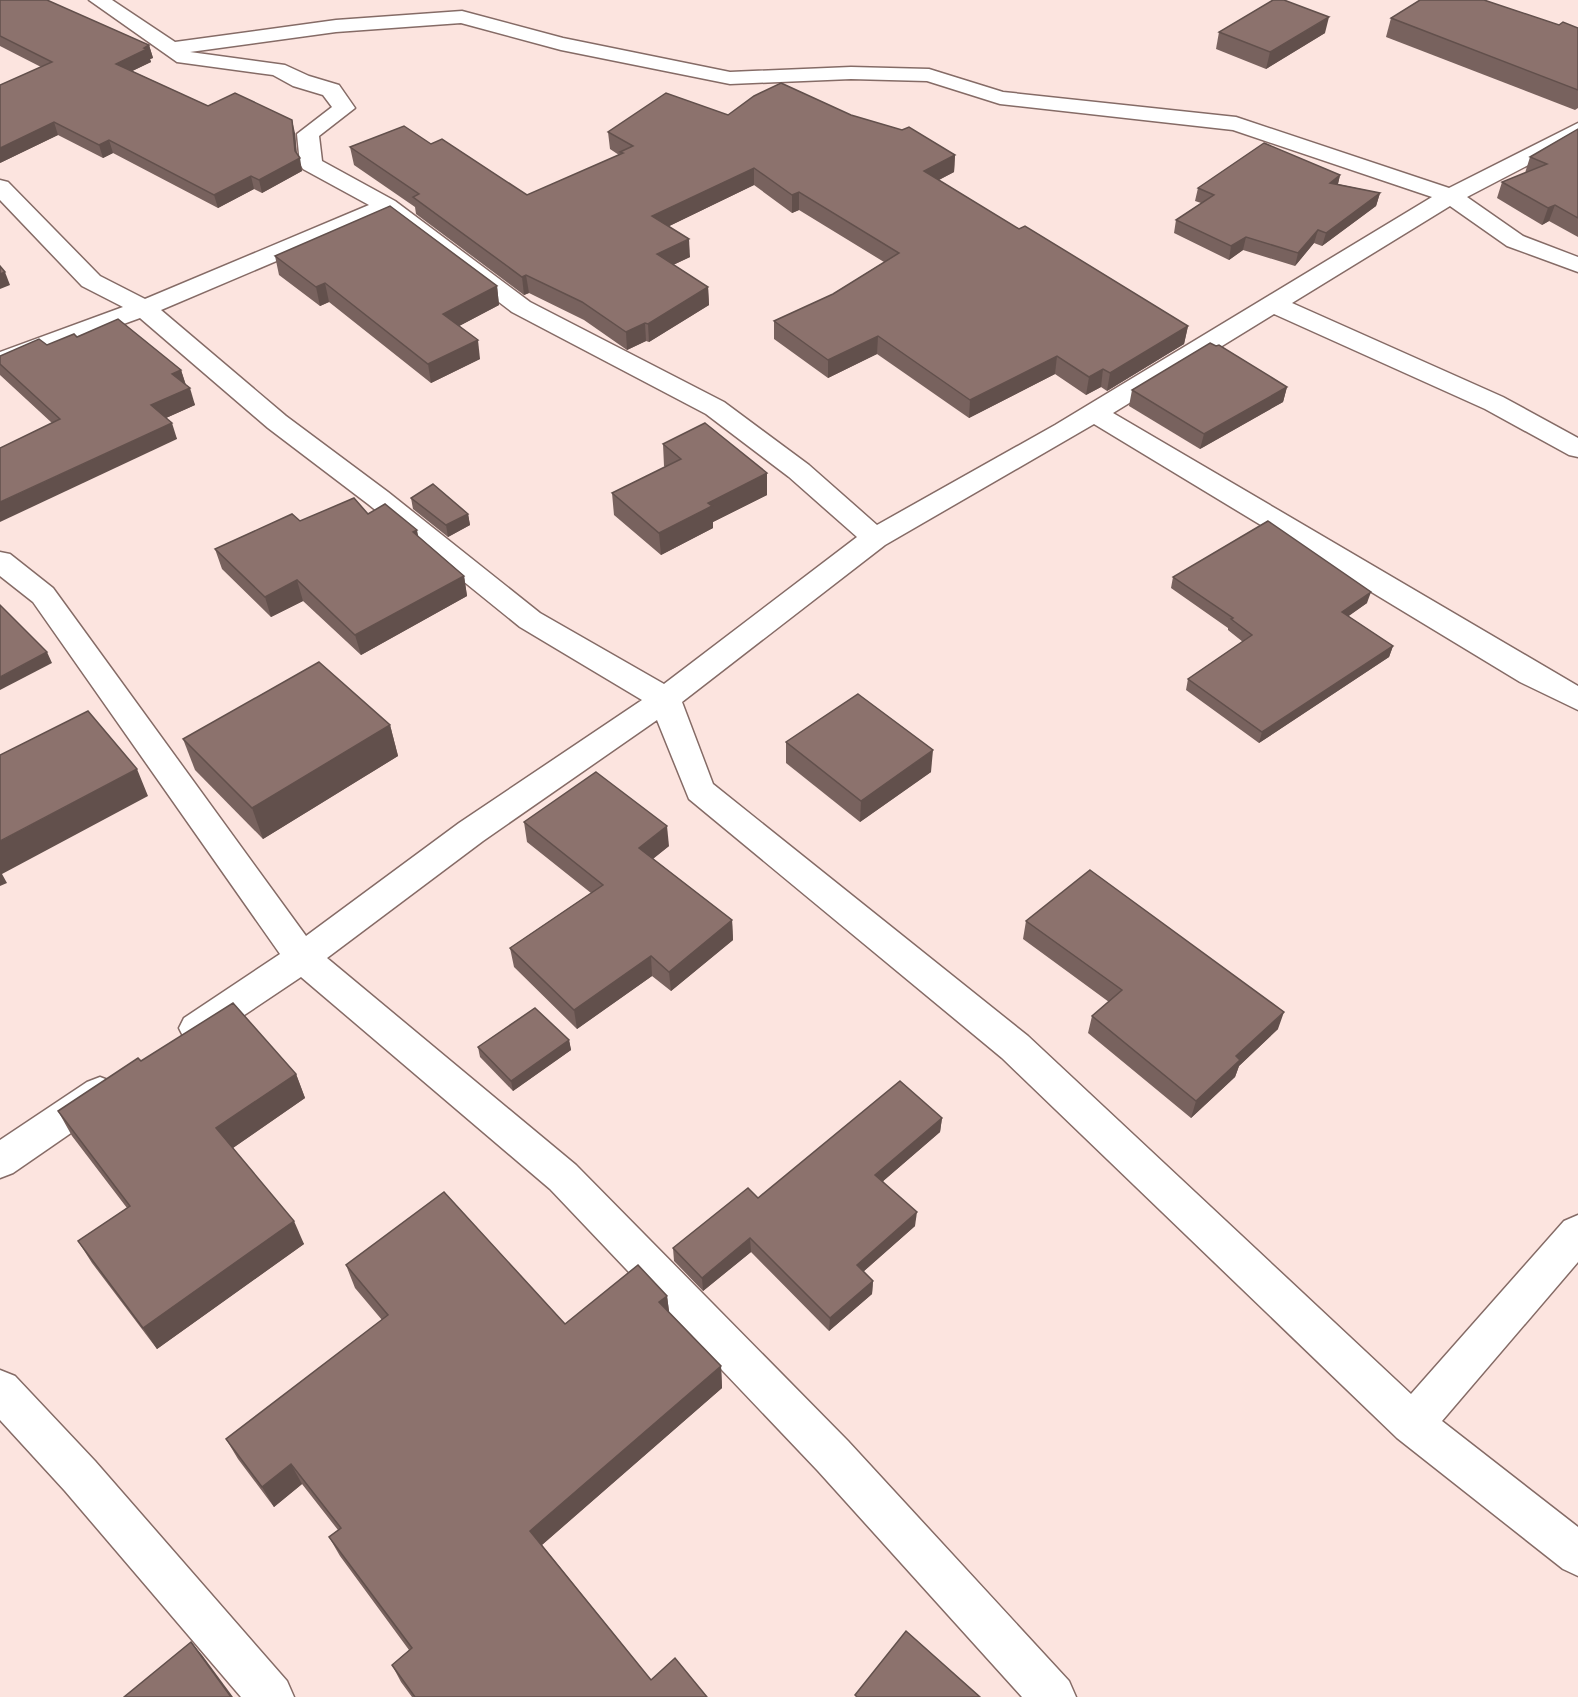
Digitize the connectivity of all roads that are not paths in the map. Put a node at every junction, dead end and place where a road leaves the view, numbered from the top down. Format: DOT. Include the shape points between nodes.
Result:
graph roads {
  1 [pos="99,0"];
  2 [pos="478,0"];
  3 [pos="462,17"];
  4 [pos="171,49"];
  5 [pos="1578,130"];
  6 [pos="0,187"];
  7 [pos="1451,196"];
  8 [pos="387,206"];
  9 [pos="1578,265"];
  10 [pos="1274,304"];
  11 [pos="144,308"];
  12 [pos="0,361"];
  13 [pos="1095,413"];
  14 [pos="1578,449"];
  15 [pos="875,538"];
  16 [pos="0,561"];
  17 [pos="665,699"];
  18 [pos="1578,699"];
  19 [pos="302,957"];
  20 [pos="166,1049"];
  21 [pos="127,1075"];
  22 [pos="0,1161"];
  23 [pos="1578,1233"];
  24 [pos="0,1390"];
  25 [pos="1412,1424"];
  26 [pos="1578,1554"];
  27 [pos="271,1697"];
  28 [pos="1053,1697"];
  1 -- 4 [label="street"];
  2 -- 3 [label="street"];
  3 -- 4 [label="street" via="336,26"];
  3 -- 7 [label="street" via="561,44 730,78 851,72 929,75 1000,98 1236,124"];
  4 -- 8 [label="street" via="184,58 278,69 332,90 344,108 308,134 311,164"];
  5 -- 7 [label="street"];
  6 -- 11 [label="street" via="91,280"];
  7 -- 9 [label="street" via="1515,242"];
  7 -- 10 [label="street"];
  8 -- 11 [label="street"];
  8 -- 15 [label="street" via="521,307 715,408 799,471"];
  10 -- 13 [label="street"];
  10 -- 14 [label="street" via="1494,403"];
  11 -- 12 [label="street"];
  11 -- 17 [label="street" via="277,422 530,620"];
  13 -- 15 [label="street"];
  13 -- 18 [label="street"];
  15 -- 17 [label="street"];
  16 -- 19 [label="street" via="43,595"];
  17 -- 19 [label="street" via="471,832"];
  17 -- 25 [label="street" via="700,790 1015,1047"];
  19 -- 20 [label="street"];
  19 -- 28 [label="street" via="563,1177 833,1456"];
  21 -- 22 [label="street"];
  23 -- 25 [label="street"];
  24 -- 27 [label="street" via="80,1476"];
  25 -- 26 [label="street"];
}
